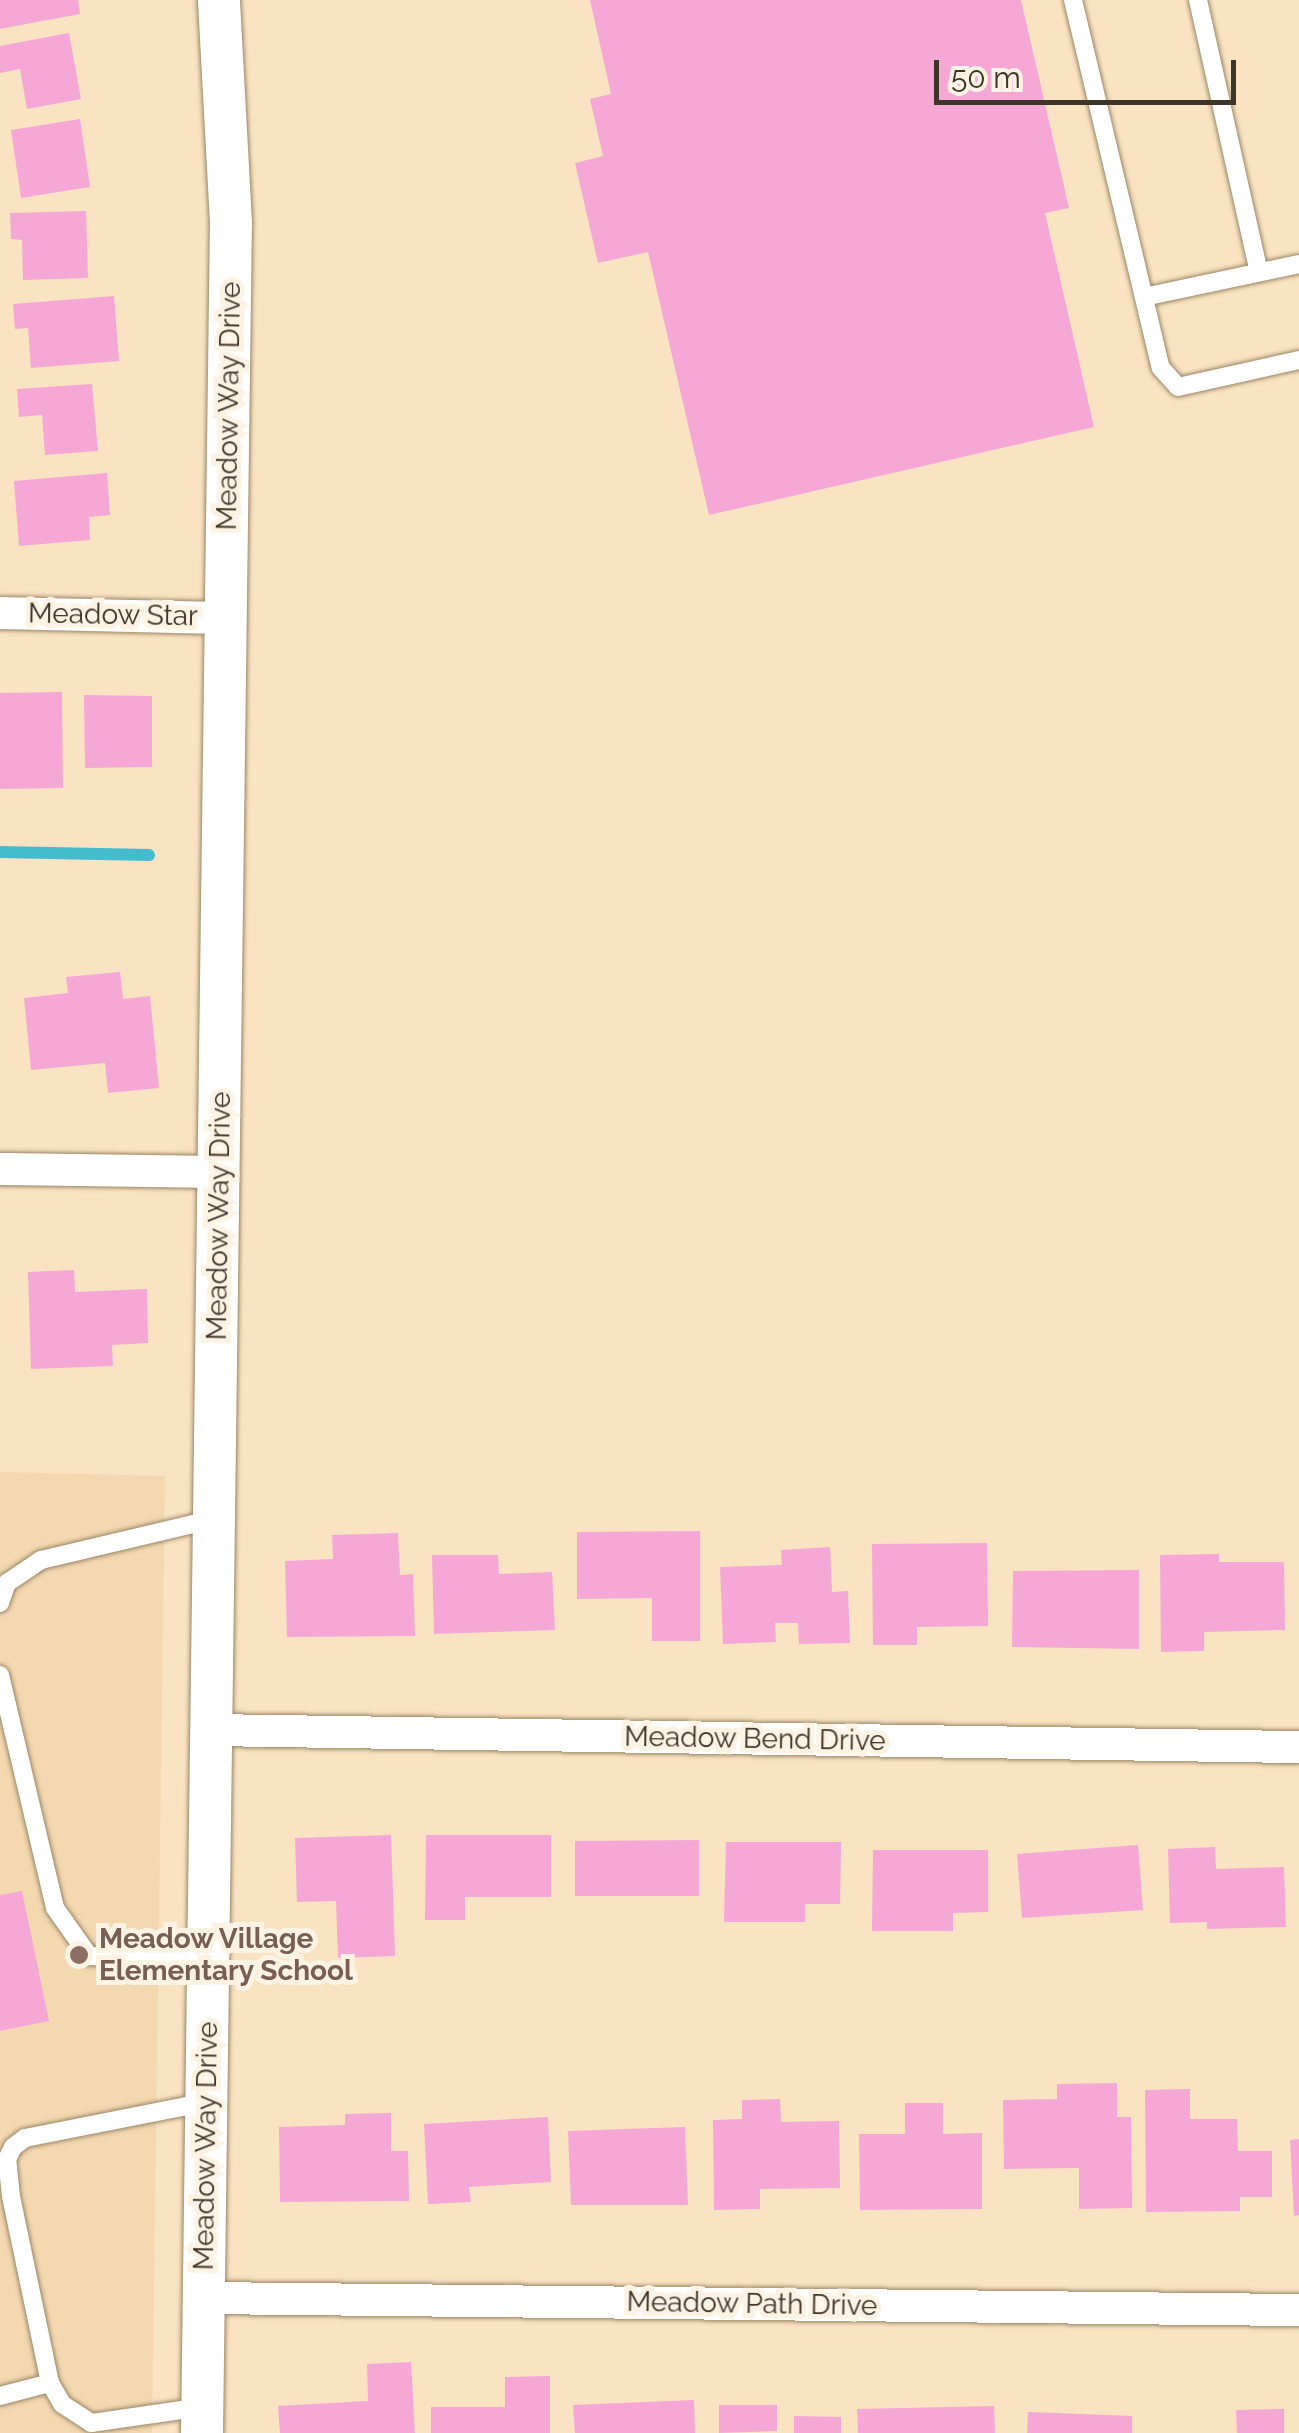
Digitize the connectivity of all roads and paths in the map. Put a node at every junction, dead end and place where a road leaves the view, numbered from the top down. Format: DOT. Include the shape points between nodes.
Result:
graph roads {
  1 [pos="219,0"];
  2 [pos="1072,0"];
  3 [pos="1198,0"];
  4 [pos="1299,264"];
  5 [pos="1259,272"];
  6 [pos="1144,298"];
  7 [pos="1299,360"];
  8 [pos="0,613"];
  9 [pos="227,618"];
  10 [pos="0,1170"];
  11 [pos="220,1172"];
  12 [pos="214,1518"];
  13 [pos="0,1603"];
  14 [pos="0,1676"];
  15 [pos="210,1730"];
  16 [pos="1299,1747"];
  17 [pos="208,1960"];
  18 [pos="207,2102"];
  19 [pos="204,2298"];
  20 [pos="1299,2310"];
  21 [pos="50,2383"];
  22 [pos="0,2396"];
  23 [pos="202,2420"];
  1 -- 9 [label="street, Meadow Way Drive" via="231,223"];
  2 -- 6 [label="lane"];
  3 -- 5 [label="lane"];
  4 -- 5 [label="lane"];
  5 -- 6 [label="lane"];
  6 -- 7 [label="lane" via="1161,368 1178,387"];
  8 -- 9 [label="street, Meadow Star"];
  9 -- 11 [label="street, Meadow Way Drive"];
  10 -- 11 [label="street"];
  11 -- 12 [label="street, Meadow Way Drive"];
  12 -- 13 [label="lane" via="40,1560 7,1584"];
  12 -- 15 [label="street, Meadow Way Drive"];
  14 -- 17 [label="lane" via="55,1908 90,1956"];
  15 -- 16 [label="street, Meadow Bend Drive"];
  15 -- 17 [label="street, Meadow Way Drive"];
  17 -- 18 [label="street, Meadow Way Drive"];
  18 -- 19 [label="street, Meadow Way Drive"];
  18 -- 21 [label="lane" via="26,2138 13,2147 7,2159 11,2196"];
  19 -- 20 [label="street, Meadow Path Drive"];
  19 -- 23 [label="street, Meadow Way Drive"];
  21 -- 22 [label="lane"];
  21 -- 23 [label="lane" via="62,2404 91,2422"];
}
